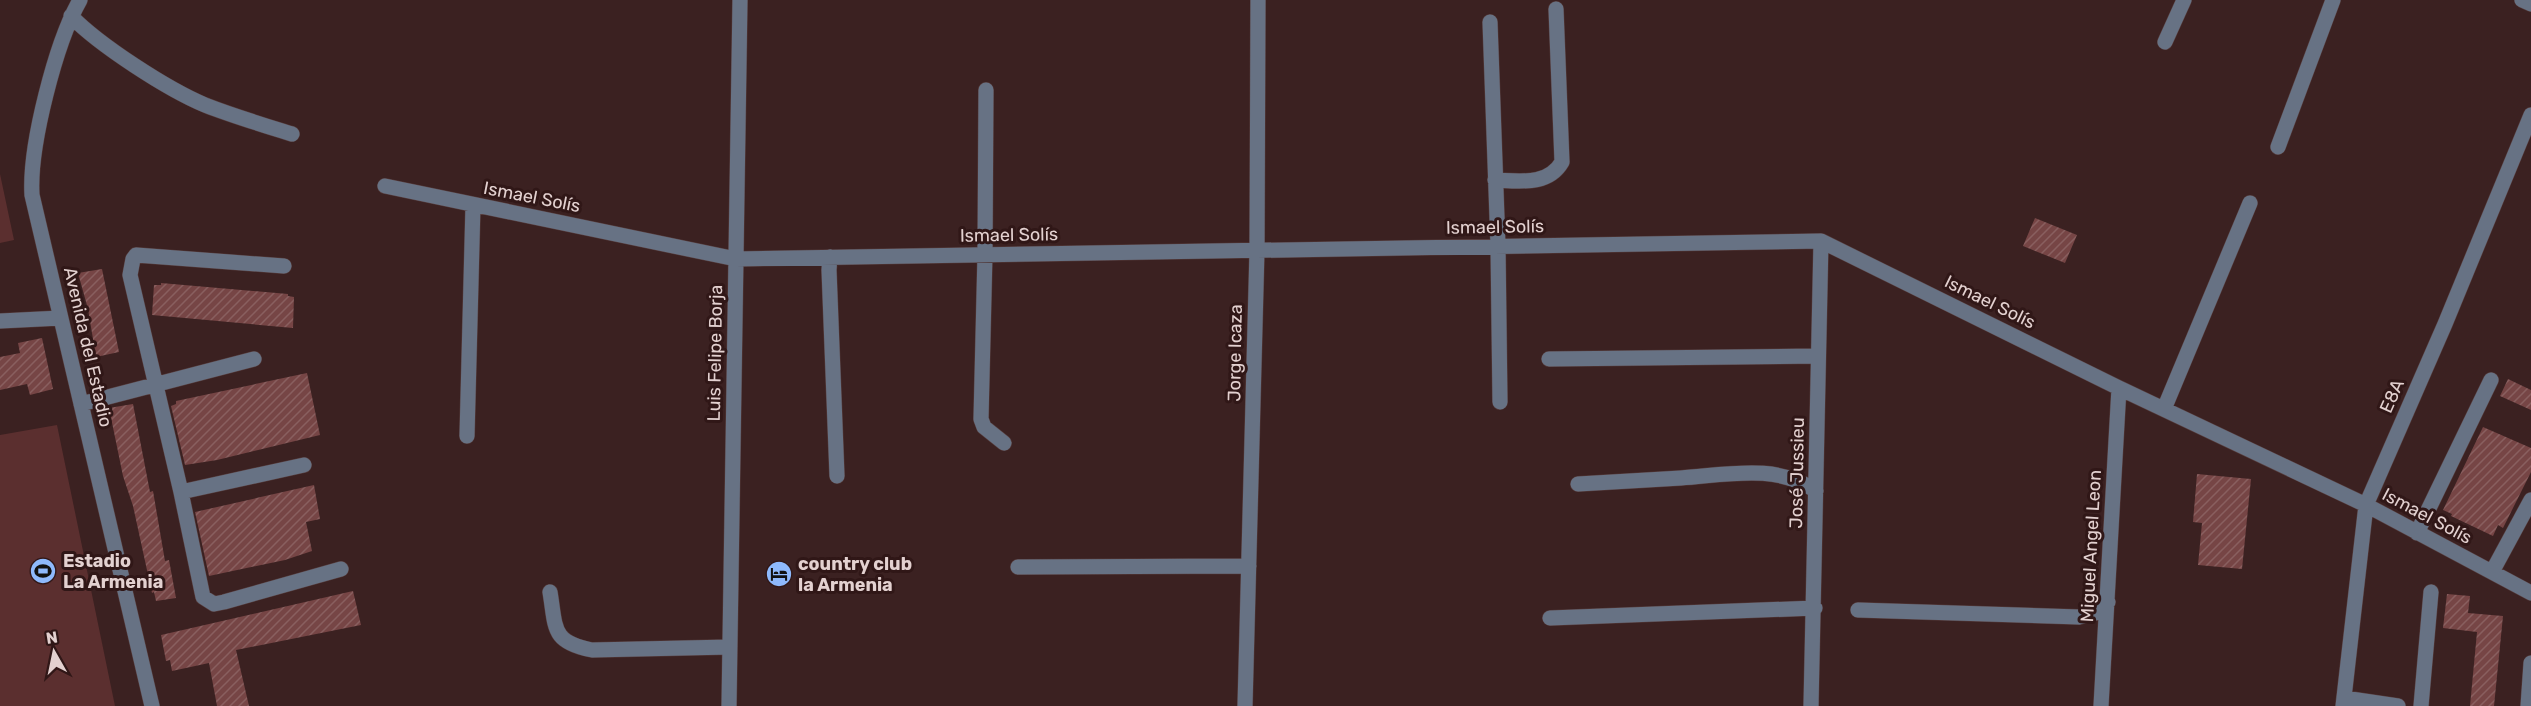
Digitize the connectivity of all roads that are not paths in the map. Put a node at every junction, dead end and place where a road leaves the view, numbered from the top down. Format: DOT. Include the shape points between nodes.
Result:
graph roads {
  1 [pos="80,0"];
  2 [pos="740,0"];
  3 [pos="1258,0"];
  4 [pos="2184,0"];
  5 [pos="2332,0"];
  6 [pos="2522,0"];
  7 [pos="2531,4"];
  8 [pos="1556,9"];
  9 [pos="71,16"];
  10 [pos="1490,22"];
  11 [pos="2165,42"];
  12 [pos="986,90"];
  13 [pos="2531,115"];
  14 [pos="292,134"];
  15 [pos="2278,147"];
  16 [pos="1495,180"];
  17 [pos="385,186"];
  18 [pos="2250,203"];
  19 [pos="473,205"];
  20 [pos="1821,241"];
  21 [pos="1498,246"];
  22 [pos="1257,250"];
  23 [pos="985,255"];
  24 [pos="830,257"];
  25 [pos="736,258"];
  26 [pos="284,266"];
  27 [pos="61,318"];
  28 [pos="0,321"];
  29 [pos="1818,356"];
  30 [pos="254,358"];
  31 [pos="1550,359"];
  32 [pos="2491,381"];
  33 [pos="157,384"];
  34 [pos="2119,388"];
  35 [pos="1500,402"];
  36 [pos="81,404"];
  37 [pos="2164,409"];
  38 [pos="467,436"];
  39 [pos="1004,443"];
  40 [pos="304,465"];
  41 [pos="837,476"];
  42 [pos="1578,484"];
  43 [pos="1816,491"];
  44 [pos="181,492"];
  45 [pos="2531,500"];
  46 [pos="2366,505"];
  47 [pos="2417,533"];
  48 [pos="1249,566"];
  49 [pos="1018,567"];
  50 [pos="341,569"];
  51 [pos="2492,572"];
  52 [pos="549,592"];
  53 [pos="2432,592"];
  54 [pos="2531,593"];
  55 [pos="2108,602"];
  56 [pos="1815,608"];
  57 [pos="1858,610"];
  58 [pos="1550,618"];
  59 [pos="730,647"];
  60 [pos="2531,663"];
  61 [pos="2344,702"];
  62 [pos="152,706"];
  63 [pos="729,706"];
  64 [pos="1245,706"];
  65 [pos="1811,706"];
  66 [pos="2101,706"];
  67 [pos="2398,706"];
  68 [pos="2421,706"];
  69 [pos="2528,706"];
  1 -- 9 [label="street, Avenida del Estadio"];
  2 -- 25 [label="street, Luis Felipe Borja"];
  3 -- 22 [label="street, Jorge Icaza"];
  4 -- 11 [label="street"];
  5 -- 15 [label="street"];
  6 -- 7 [label="street"];
  8 -- 16 [label="street" via="1562,162 1556,172 1541,179"];
  9 -- 14 [label="street" via="83,29 147,73 203,104"];
  9 -- 27 [label="street, Avenida del Estadio" via="43,106 31,178"];
  10 -- 16 [label="street"];
  12 -- 23 [label="street"];
  13 -- 46 [label="street, E8A"];
  16 -- 21 [label="street"];
  17 -- 19 [label="street, Ismael Solís"];
  18 -- 37 [label="street"];
  19 -- 25 [label="street, Ismael Solís"];
  19 -- 38 [label="street"];
  20 -- 21 [label="street, Ismael Solís"];
  20 -- 29 [label="street, José Jussieu"];
  20 -- 34 [label="street, Ismael Solís"];
  21 -- 22 [label="street, Ismael Solís"];
  21 -- 35 [label="street"];
  22 -- 23 [label="street, Ismael Solís"];
  22 -- 48 [label="street, Jorge Icaza"];
  23 -- 24 [label="street, Ismael Solís"];
  23 -- 39 [label="street" via="981,419 984,427"];
  24 -- 25 [label="street, Ismael Solís"];
  24 -- 41 [label="street"];
  25 -- 59 [label="street, Luis Felipe Borja"];
  26 -- 33 [label="street" via="136,255 130,275"];
  27 -- 28 [label="street"];
  27 -- 36 [label="street, Avenida del Estadio"];
  29 -- 31 [label="street"];
  29 -- 43 [label="street, José Jussieu"];
  30 -- 33 [label="street"];
  32 -- 47 [label="street"];
  33 -- 36 [label="street"];
  33 -- 44 [label="street"];
  34 -- 37 [label="street, Ismael Solís"];
  34 -- 55 [label="street, Miguel Angel Leon"];
  36 -- 62 [label="street, Avenida del Estadio"];
  37 -- 46 [label="street, Ismael Solís"];
  40 -- 44 [label="street"];
  42 -- 43 [label="street" via="1751,472 1785,476"];
  43 -- 56 [label="street, José Jussieu"];
  44 -- 50 [label="street" via="203,597 214,603"];
  45 -- 51 [label="street"];
  46 -- 47 [label="street, Ismael Solís"];
  46 -- 61 [label="street, E8A"];
  47 -- 51 [label="street, Ismael Solís"];
  48 -- 49 [label="street"];
  48 -- 64 [label="street, Jorge Icaza"];
  51 -- 54 [label="street, Ismael Solís"];
  52 -- 59 [label="street" via="557,632 570,645 592,650"];
  53 -- 68 [label="street"];
  55 -- 57 [label="street" via="2099,612 2079,618"];
  55 -- 66 [label="street, Miguel Angel Leon"];
  56 -- 58 [label="street"];
  56 -- 65 [label="street, José Jussieu"];
  59 -- 63 [label="street, Luis Felipe Borja"];
  60 -- 69 [label="street"];
  61 -- 67 [label="street"];
}
